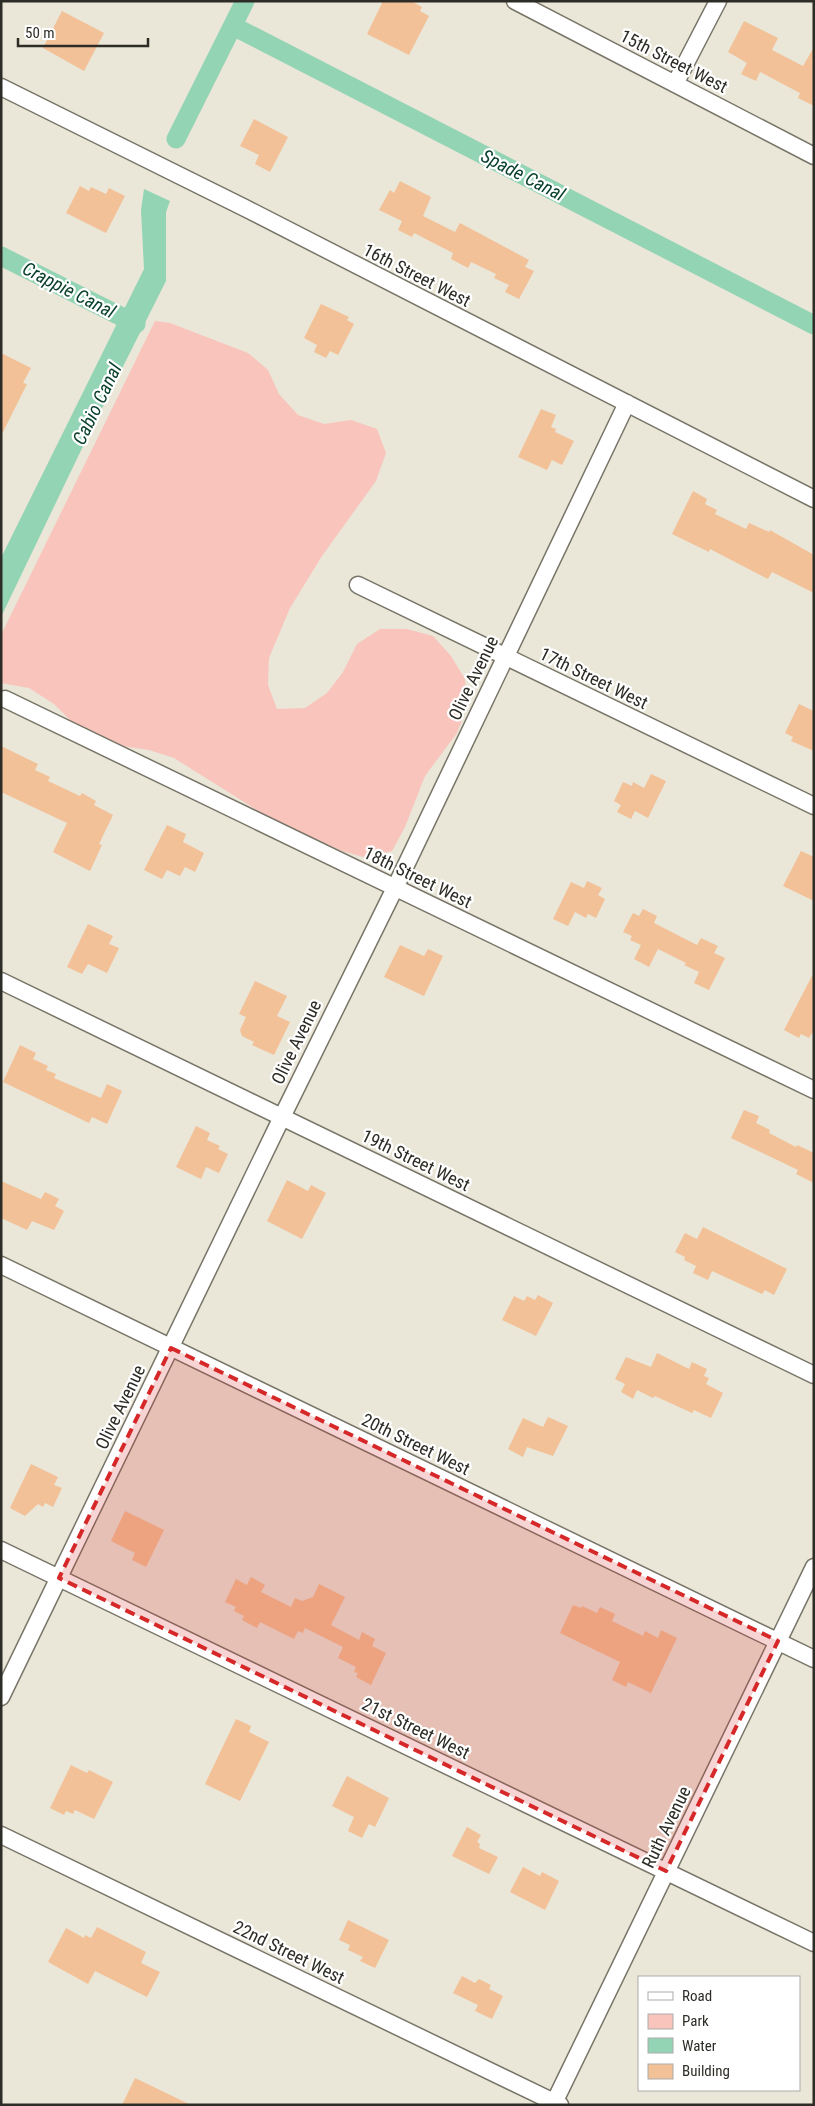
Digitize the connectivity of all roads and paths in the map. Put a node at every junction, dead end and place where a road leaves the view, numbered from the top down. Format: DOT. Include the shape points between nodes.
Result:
graph roads {
  1 [pos="515,1"];
  2 [pos="718,1"];
  3 [pos="675,84"];
  4 [pos="1,87"];
  5 [pos="814,156"];
  6 [pos="627,403"];
  7 [pos="814,499"];
  8 [pos="358,585"];
  9 [pos="506,657"];
  10 [pos="5,699"];
  11 [pos="814,806"];
  12 [pos="395,888"];
  13 [pos="1,981"];
  14 [pos="814,1090"];
  15 [pos="282,1117"];
  16 [pos="1,1265"];
  17 [pos="171,1348"];
  18 [pos="814,1375"];
  19 [pos="1,1550"];
  20 [pos="814,1567"];
  21 [pos="59,1578"];
  22 [pos="778,1641"];
  23 [pos="814,1659"];
  24 [pos="1,1697"];
  25 [pos="1,1834"];
  26 [pos="666,1871"];
  27 [pos="814,1943"];
  28 [pos="556,2104"];
  1 -- 3 [label="street, 15th Street West"];
  2 -- 3 [label="street"];
  3 -- 5 [label="street, 15th Street West"];
  4 -- 6 [label="street, 16th Street West"];
  6 -- 7 [label="street, 16th Street West"];
  6 -- 9 [label="street, Olive Avenue"];
  8 -- 9 [label="street, 17th Street West"];
  9 -- 11 [label="street, 17th Street West"];
  9 -- 12 [label="street, Olive Avenue"];
  10 -- 12 [label="street, 18th Street West"];
  12 -- 14 [label="street, 18th Street West"];
  12 -- 15 [label="street, Olive Avenue"];
  13 -- 15 [label="street, 19th Street West"];
  15 -- 17 [label="street, Olive Avenue"];
  15 -- 18 [label="street, 19th Street West"];
  16 -- 17 [label="street, 20th Street West"];
  17 -- 21 [label="street, Olive Avenue"];
  17 -- 22 [label="street, 20th Street West"];
  19 -- 21 [label="street, 21st Street West"];
  20 -- 22 [label="street, Ruth Avenue"];
  21 -- 24 [label="street, Olive Avenue"];
  21 -- 26 [label="street, 21st Street West"];
  22 -- 23 [label="street, 20th Street West"];
  22 -- 26 [label="street, Ruth Avenue"];
  25 -- 28 [label="street, 22nd Street West"];
  26 -- 27 [label="street, 21st Street West"];
  26 -- 28 [label="street, Ruth Avenue"];
}
